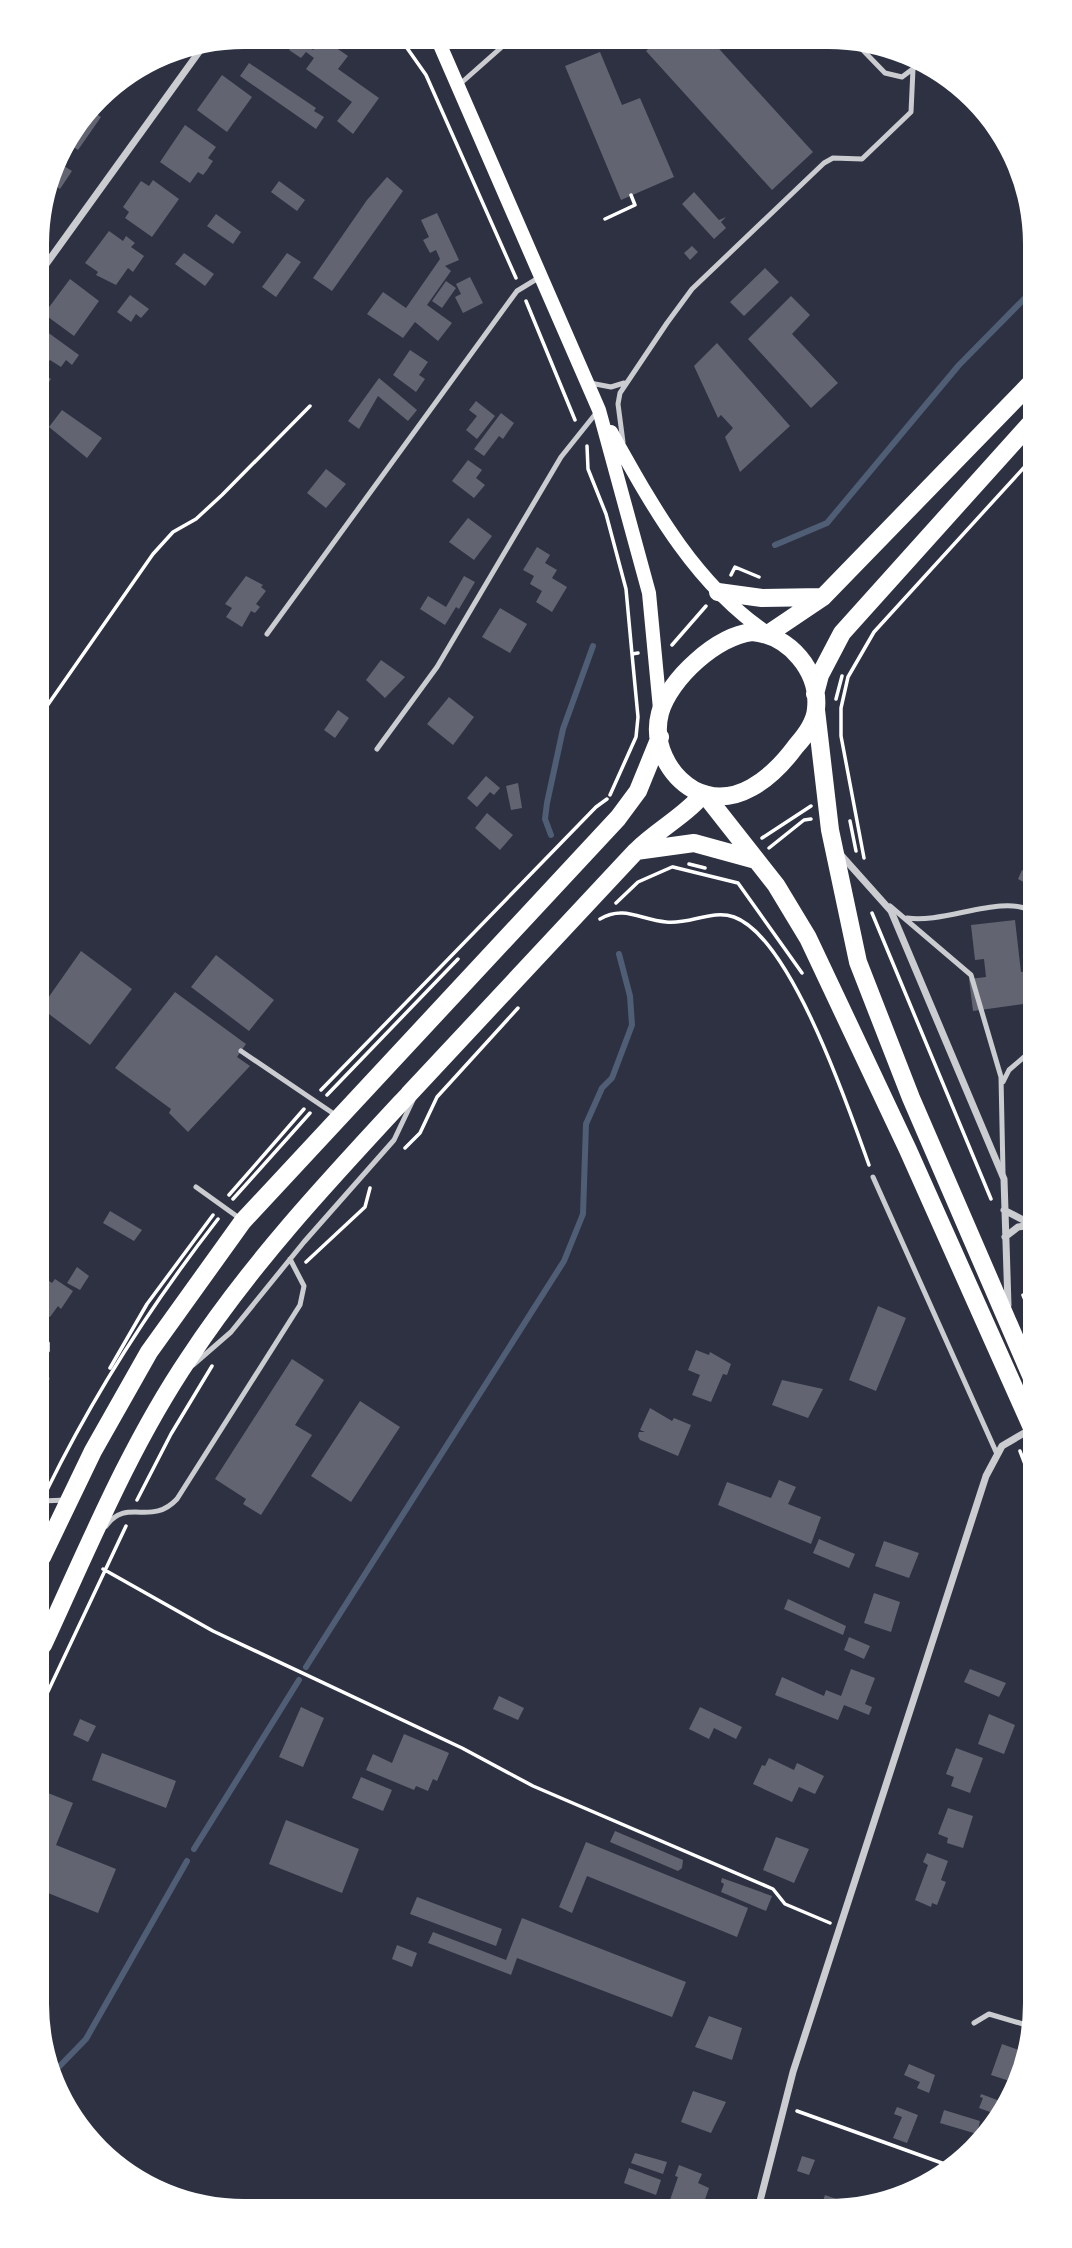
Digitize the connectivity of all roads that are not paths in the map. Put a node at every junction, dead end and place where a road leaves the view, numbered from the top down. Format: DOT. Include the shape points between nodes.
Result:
graph roads {
  1 [pos="442,49"];
  2 [pos="499,49"];
  3 [pos="866,53"];
  4 [pos="197,55"];
  5 [pos="913,69"];
  6 [pos="915,70"];
  7 [pos="458,86"];
  8 [pos="49,260"];
  9 [pos="541,276"];
  10 [pos="587,382"];
  11 [pos="624,383"];
  12 [pos="1023,391"];
  13 [pos="599,410"];
  14 [pos="1023,440"];
  15 [pos="626,459"];
  16 [pos="718,592"];
  17 [pos="823,597"];
  18 [pos="267,634"];
  19 [pos="767,634"];
  20 [pos="816,702"];
  21 [pos="660,714"];
  22 [pos="660,737"];
  23 [pos="377,749"];
  24 [pos="704,795"];
  25 [pos="832,839"];
  26 [pos="636,851"];
  27 [pos="756,860"];
  28 [pos="885,901"];
  29 [pos="1023,909"];
  30 [pos="903,917"];
  31 [pos="241,1051"];
  32 [pos="1023,1058"];
  33 [pos="421,1082"];
  34 [pos="1002,1085"];
  35 [pos="338,1117"];
  36 [pos="873,1177"];
  37 [pos="1003,1179"];
  38 [pos="196,1187"];
  39 [pos="1004,1210"];
  40 [pos="1023,1220"];
  41 [pos="243,1221"];
  42 [pos="1023,1226"];
  43 [pos="1004,1238"];
  44 [pos="290,1259"];
  45 [pos="1015,1338"];
  46 [pos="1023,1357"];
  47 [pos="174,1380"];
  48 [pos="1023,1410"];
  49 [pos="1023,1434"];
  50 [pos="997,1454"];
  51 [pos="69,1499"];
  52 [pos="49,1500"];
  53 [pos="49,1542"];
  54 [pos="83,1556"];
  55 [pos="49,1632"];
  56 [pos="974,2022"];
  57 [pos="1022,2024"];
  58 [pos="761,2199"];
  1 -- 7 [label="main road"];
  2 -- 7 [label="lane"];
  3 -- 5 [label="lane" via="885,73 902,77"];
  4 -- 8 [label="street"];
  6 -- 11 [label="lane" via="911,112 862,159 833,158 824,163 692,289"];
  7 -- 9 [label="main road"];
  9 -- 10 [label="main road"];
  9 -- 18 [label="lane" via="521,289"];
  10 -- 11 [label="lane" via="611,387"];
  10 -- 13 [label="main road"];
  11 -- 15 [label="lane" via="618,404"];
  12 -- 17 [label="main road"];
  13 -- 15 [label="main road"];
  13 -- 21 [label="main road" via="649,593"];
  13 -- 23 [label="lane" via="561,457 437,667"];
  14 -- 20 [label="main road" via="842,633 820,675"];
  15 -- 16 [label="main road" via="674,541"];
  16 -- 17 [label="main road" via="762,598"];
  16 -- 19 [label="main road"];
  17 -- 19 [label="main road"];
  19 -- 20 [label="main road" via="804,662"];
  19 -- 21 [label="main road" via="741,633 711,649 684,676"];
  20 -- 24 [label="main road" via="808,731 773,773 738,794"];
  20 -- 25 [label="main road"];
  21 -- 22 [label="main road"];
  22 -- 24 [label="main road" via="668,767"];
  22 -- 35 [label="main road" via="638,791 618,818"];
  24 -- 26 [label="main road"];
  24 -- 27 [label="main road"];
  25 -- 28 [label="street"];
  25 -- 45 [label="main road" via="858,962 880,1024"];
  26 -- 27 [label="main road" via="694,843"];
  26 -- 33 [label="main road"];
  27 -- 48 [label="main road" via="808,938"];
  28 -- 30 [label="lane"];
  28 -- 37 [label="street"];
  29 -- 30 [label="lane" via="1009,905 936,919"];
  30 -- 34 [label="lane" via="971,975"];
  31 -- 35 [label="lane"];
  32 -- 34 [label="lane" via="1009,1070"];
  33 -- 44 [label="lane" via="394,1140"];
  33 -- 47 [label="main road" via="260,1259"];
  34 -- 37 [label="lane"];
  35 -- 41 [label="main road"];
  36 -- 50 [label="lane"];
  37 -- 39 [label="street"];
  38 -- 41 [label="lane"];
  39 -- 40 [label="street"];
  39 -- 43 [label="street"];
  41 -- 51 [label="main road" via="149,1352"];
  42 -- 43 [label="street"];
  43 -- 45 [label="street" via="1006,1295"];
  44 -- 47 [label="lane" via="224,1340"];
  44 -- 54 [label="lane" via="305,1292 300,1306 177,1499 161,1513 132,1511 110,1521"];
  45 -- 46 [label="main road"];
  47 -- 54 [label="main road"];
  49 -- 50 [label="street"];
  50 -- 58 [label="street" via="986,1476 840,1927 784,2106"];
  51 -- 52 [label="lane"];
  51 -- 53 [label="main road"];
  54 -- 55 [label="main road"];
  56 -- 57 [label="lane" via="989,2014"];
}
